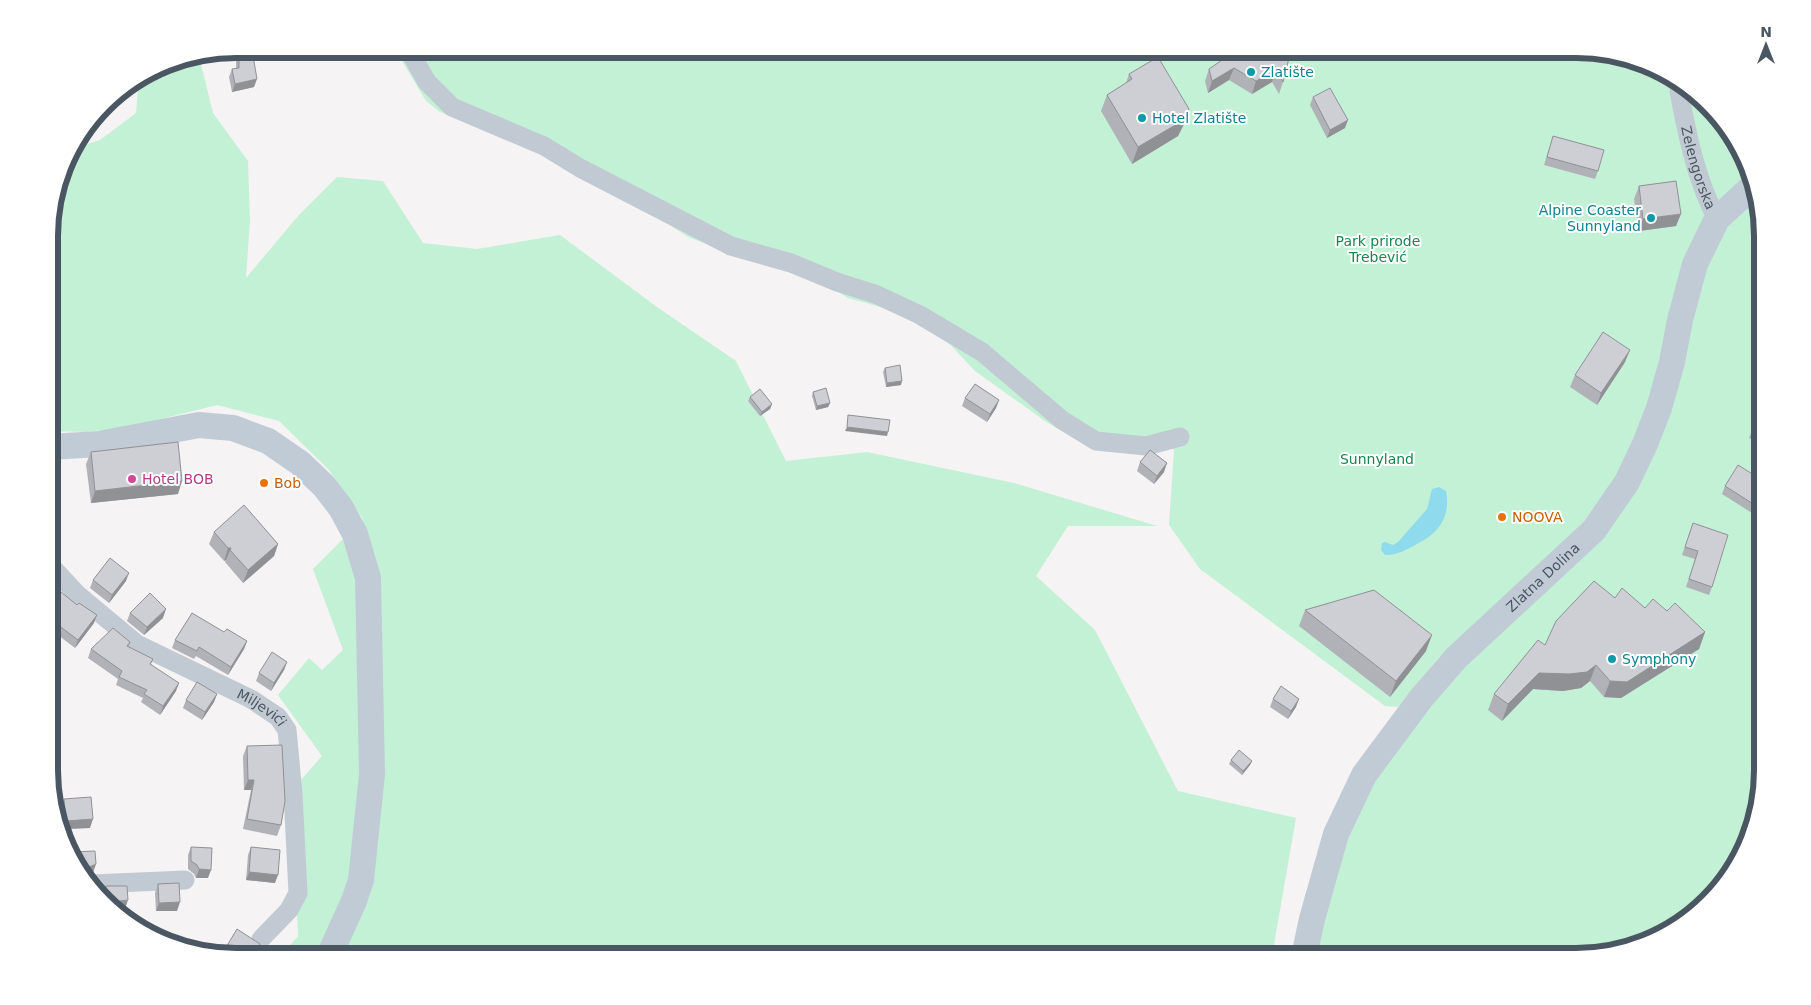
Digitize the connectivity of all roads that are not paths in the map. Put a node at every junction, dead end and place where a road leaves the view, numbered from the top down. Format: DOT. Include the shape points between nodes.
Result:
graph roads {
  1 [pos="413,58"];
  2 [pos="1679,91"];
  3 [pos="1747,191"];
  4 [pos="1717,219"];
  5 [pos="1180,437"];
  6 [pos="58,447"];
  7 [pos="58,574"];
  8 [pos="185,880"];
  9 [pos="99,884"];
  10 [pos="261,939"];
  11 [pos="333,948"];
  12 [pos="1306,948"];
  1 -- 5 [label="street" via="426,82 452,107 544,146 731,246 791,263 876,294 920,315 982,352 1062,420 1096,441 1146,446"];
  2 -- 4 [label="street, Zelengorska" via="1708,203"];
  3 -- 4 [label="main road, Zlatna Dolina"];
  4 -- 12 [label="main road, Zlatna Dolina" via="1695,264 1659,408 1627,482 1594,530 1456,658 1422,697 1364,775 1336,834"];
  6 -- 11 [label="main road" via="99,444 199,425 233,428 268,441 300,463 324,486 348,521 368,578 372,774 362,880"];
  7 -- 10 [label="street, Miljevići" via="77,594 137,644 250,700 278,717 287,730 298,893 289,910"];
  8 -- 9 [label="street"];
}
